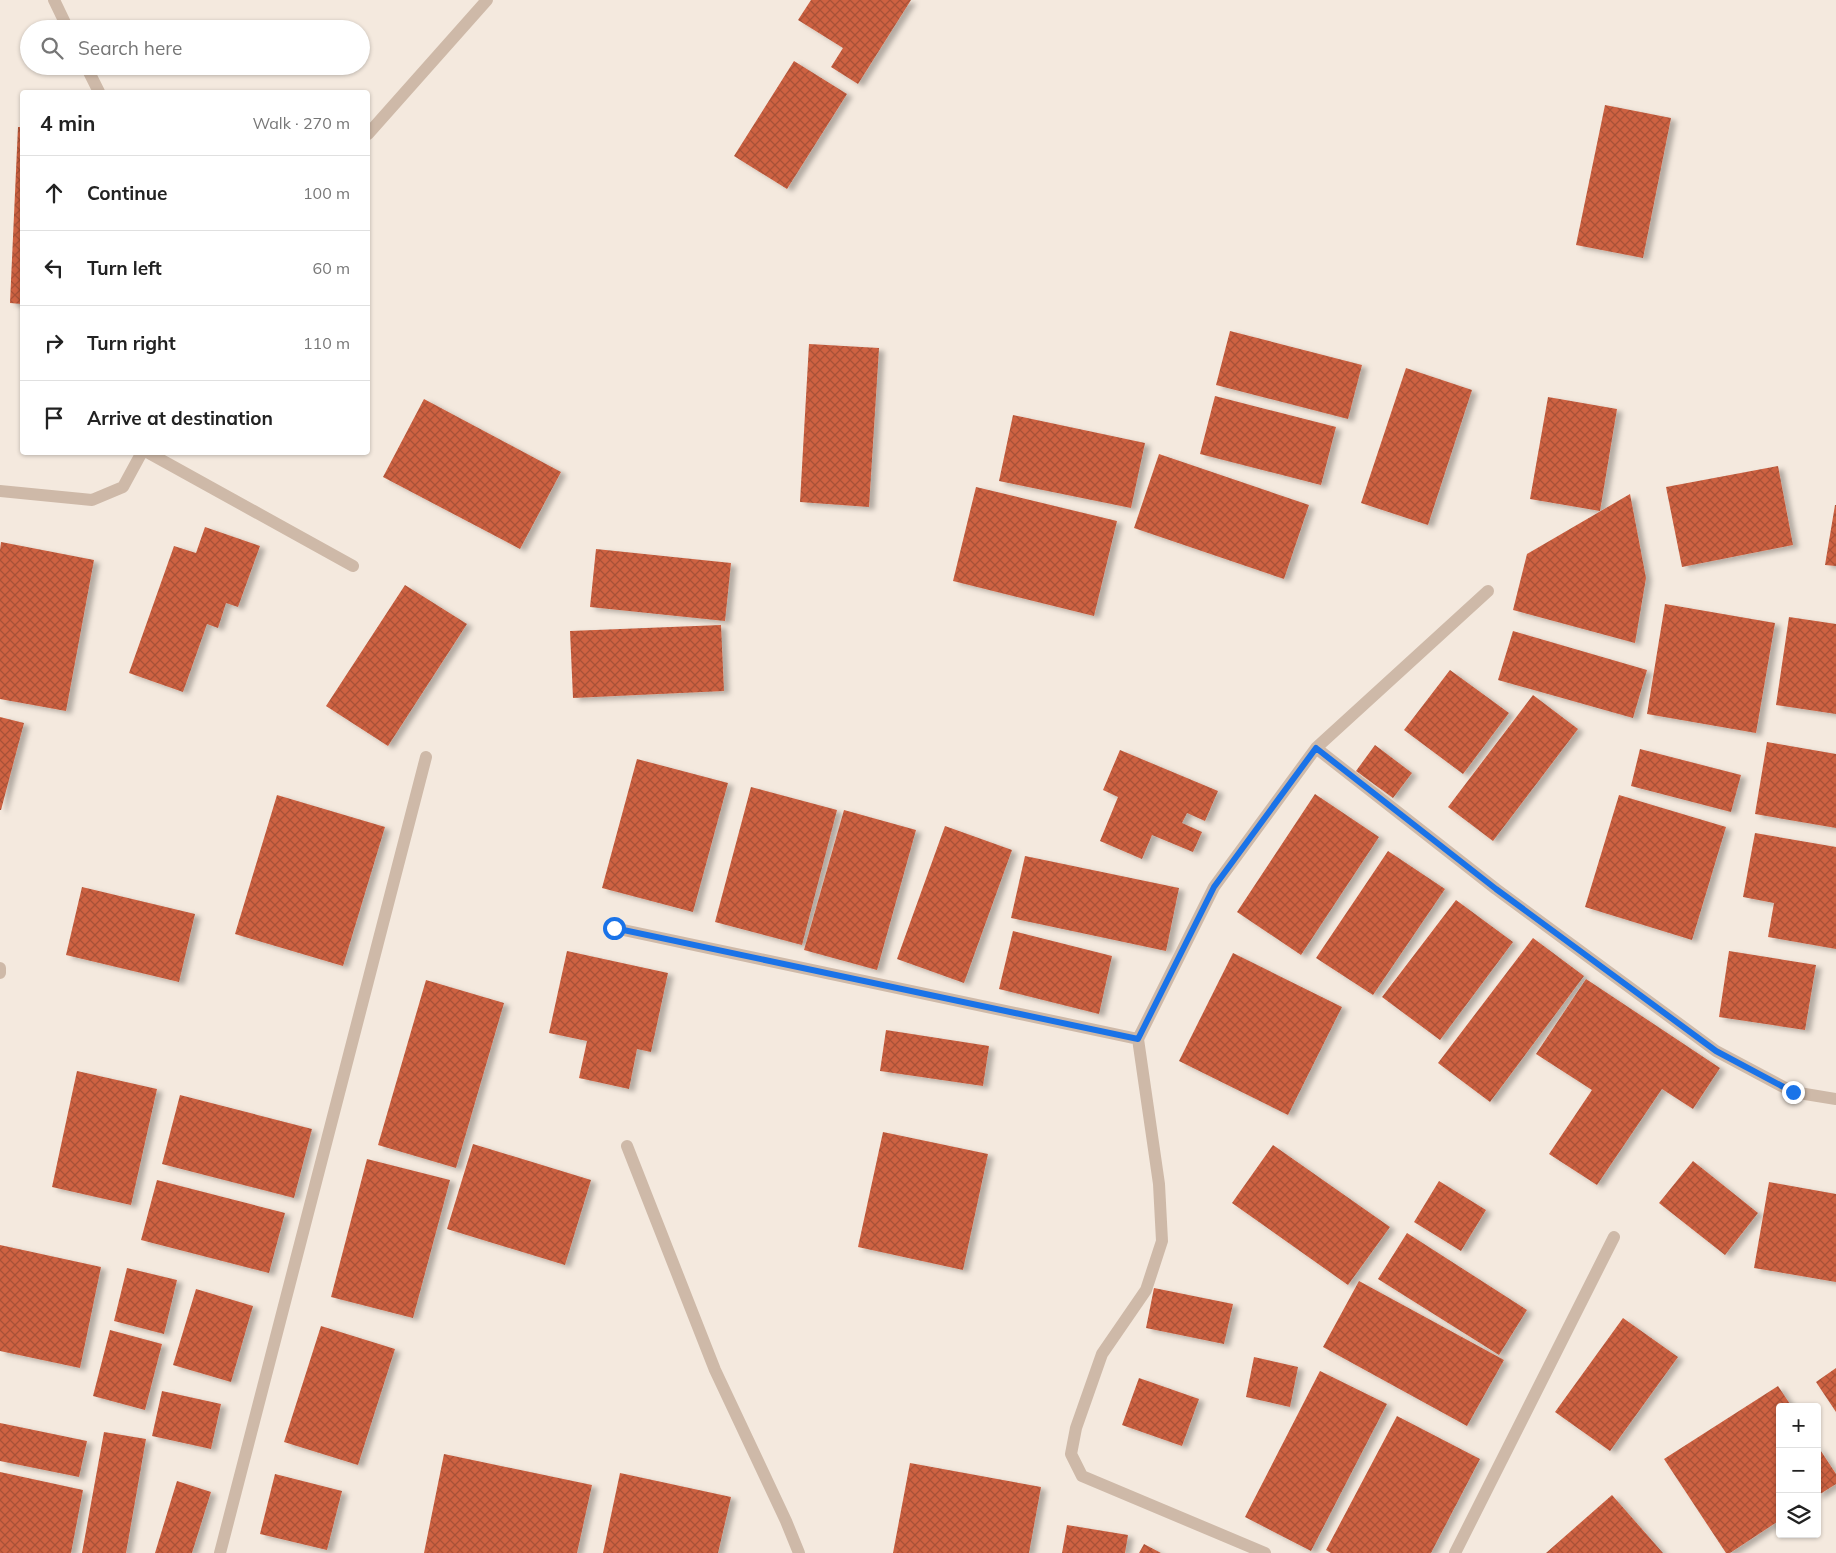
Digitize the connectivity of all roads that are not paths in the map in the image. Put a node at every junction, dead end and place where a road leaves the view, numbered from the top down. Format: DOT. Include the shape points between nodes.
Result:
graph roads {
  1 [pos="54,0"];
  2 [pos="487,0"];
  3 [pos="64,20"];
  4 [pos="90,75"];
  5 [pos="98,90"];
  6 [pos="370,132"];
  7 [pos="140,455"];
  8 [pos="152,455"];
  9 [pos="0,490"];
  10 [pos="353,566"];
  11 [pos="1488,591"];
  12 [pos="1316,748"];
  13 [pos="426,757"];
  14 [pos="614,928"];
  15 [pos="0,968"];
  16 [pos="0,973"];
  17 [pos="1138,1039"];
  18 [pos="1836,1099"];
  19 [pos="627,1146"];
  20 [pos="1614,1237"];
  21 [pos="220,1553"];
  22 [pos="799,1553"];
  23 [pos="1265,1553"];
  24 [pos="1455,1553"];
  1 -- 3 [label="street"];
  2 -- 6 [label="street"];
  4 -- 5 [label="street"];
  7 -- 9 [label="street" via="123,487 92,500"];
  8 -- 10 [label="street"];
  11 -- 12 [label="street"];
  12 -- 17 [label="street" via="1214,887"];
  12 -- 18 [label="street" via="1496,889 1716,1051 1793,1092"];
  13 -- 21 [label="street"];
  14 -- 17 [label="street"];
  15 -- 16 [label="street"];
  17 -- 23 [label="street" via="1159,1184 1162,1241 1146,1290 1102,1354 1076,1428 1071,1454 1082,1476"];
  19 -- 22 [label="street" via="715,1370"];
  20 -- 24 [label="street"];
}
